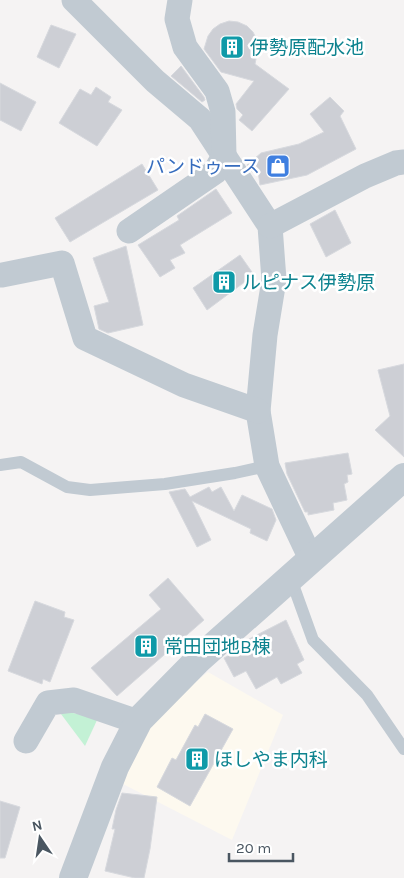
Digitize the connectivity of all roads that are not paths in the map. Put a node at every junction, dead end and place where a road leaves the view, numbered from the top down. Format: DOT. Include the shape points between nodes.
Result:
graph roads {
  1 [pos="74,0"];
  2 [pos="180,0"];
  3 [pos="224,156"];
  4 [pos="404,162"];
  5 [pos="270,226"];
  6 [pos="128,231"];
  7 [pos="2,274"];
  8 [pos="258,411"];
  9 [pos="0,465"];
  10 [pos="267,466"];
  11 [pos="404,477"];
  12 [pos="311,559"];
  13 [pos="290,579"];
  14 [pos="138,722"];
  15 [pos="26,741"];
  16 [pos="404,749"];
  17 [pos="73,878"];
  1 -- 3 [label="street" via="155,81 200,119"];
  2 -- 3 [label="street" via="177,18 185,47 217,91 223,112"];
  3 -- 5 [label="street"];
  3 -- 6 [label="street" via="215,172"];
  4 -- 5 [label="street" via="365,176"];
  5 -- 8 [label="street" via="274,280"];
  7 -- 8 [label="street" via="62,263 85,338 184,385"];
  8 -- 10 [label="street"];
  9 -- 10 [label="lane" via="21,462 67,486 90,490 165,484"];
  10 -- 12 [label="street"];
  11 -- 12 [label="street"];
  12 -- 13 [label="street"];
  13 -- 14 [label="street" via="199,659"];
  13 -- 16 [label="lane" via="313,640 367,695"];
  14 -- 15 [label="street" via="74,700 48,703"];
  14 -- 17 [label="street" via="115,767"];
}
